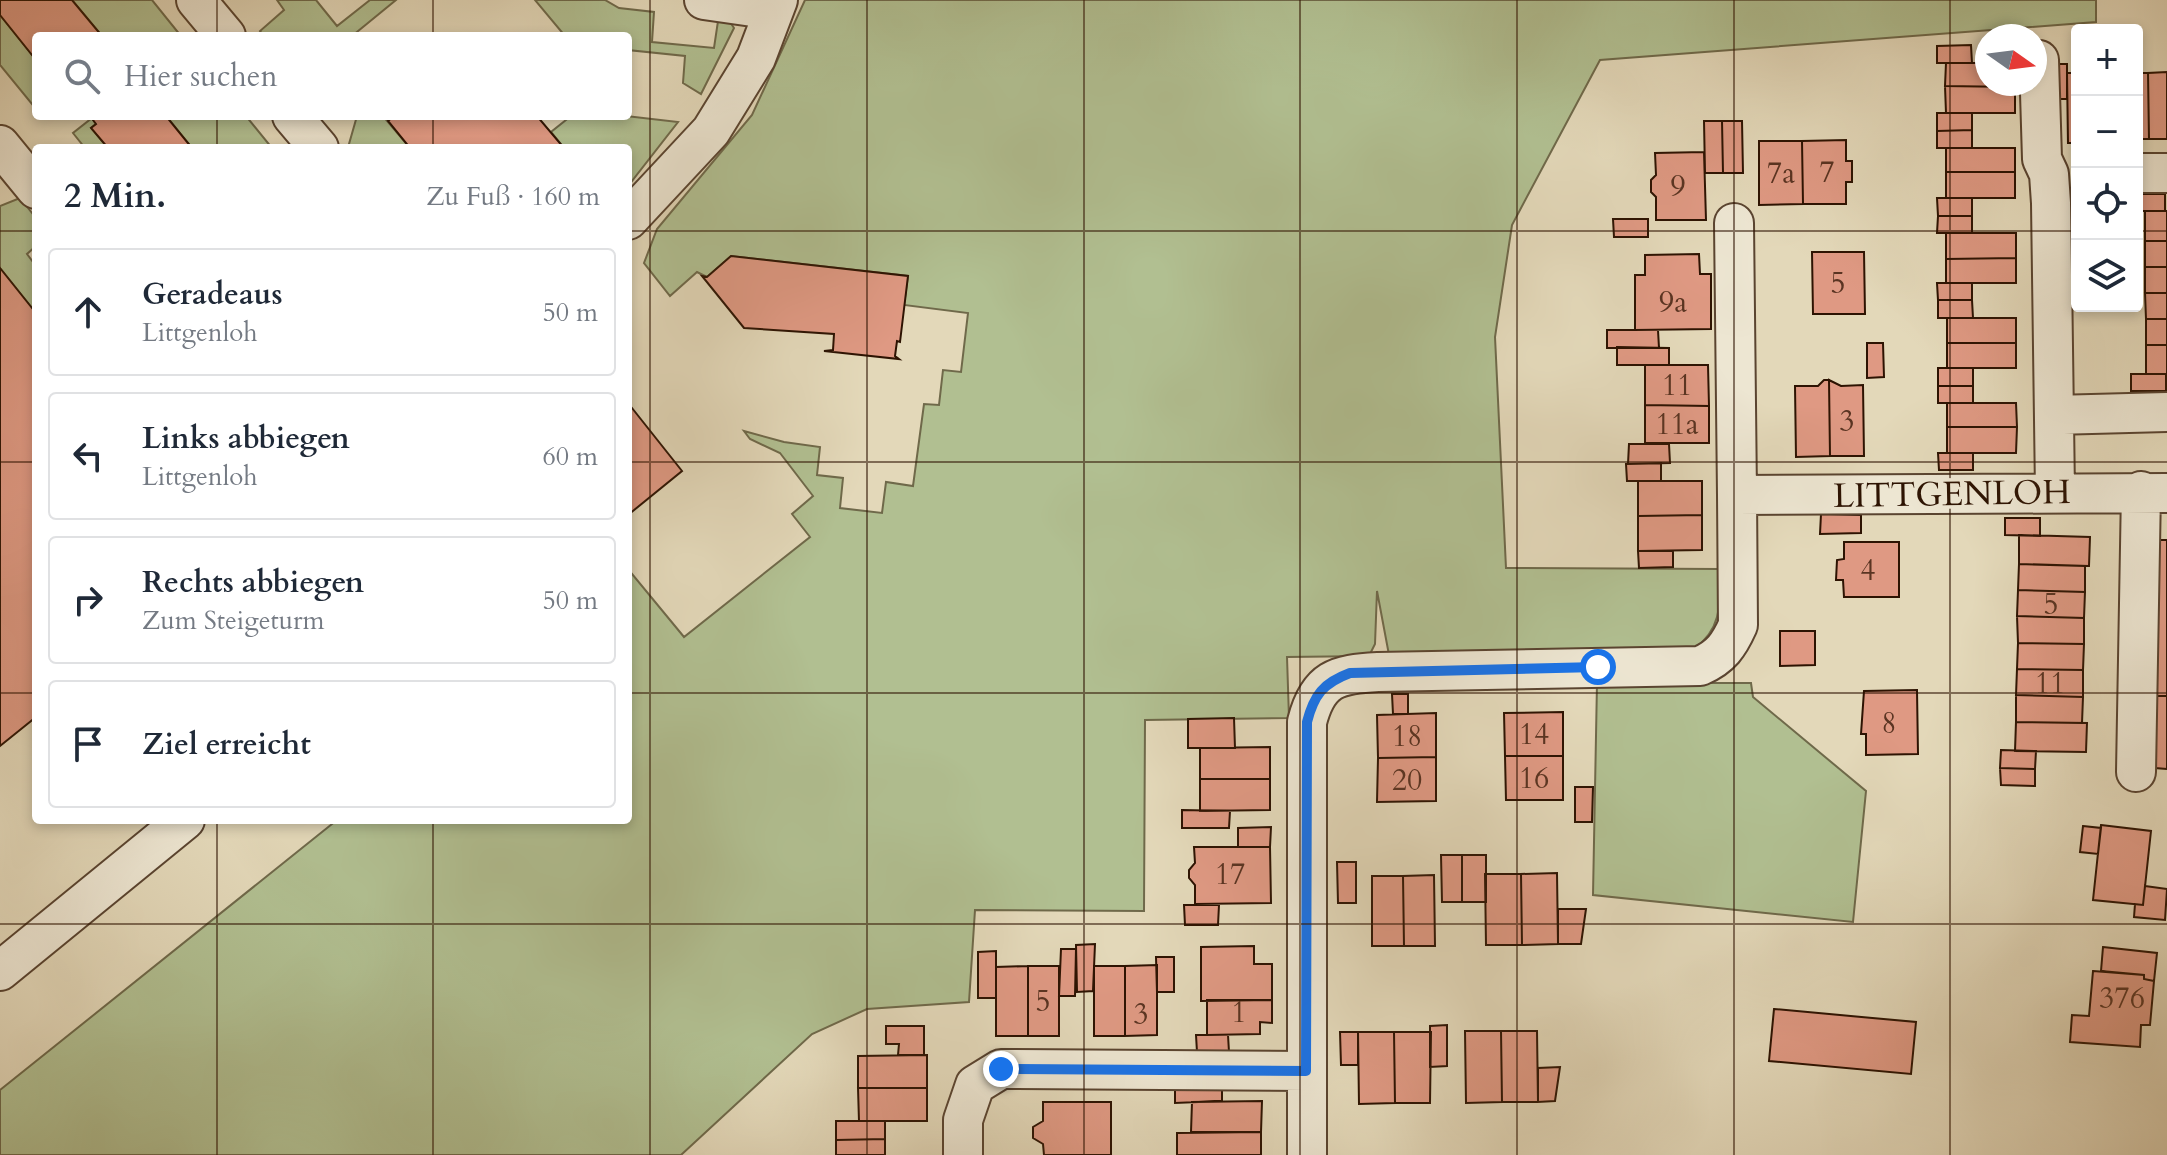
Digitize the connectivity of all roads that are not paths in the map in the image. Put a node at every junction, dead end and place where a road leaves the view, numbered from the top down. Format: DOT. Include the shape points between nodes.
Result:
graph roads {
  1 [pos="196,0"];
  2 [pos="704,0"];
  3 [pos="776,5"];
  4 [pos="223,32"];
  5 [pos="2040,96"];
  6 [pos="295,120"];
  7 [pos="316,144"];
  8 [pos="0,145"];
  9 [pos="2143,173"];
  10 [pos="2167,173"];
  11 [pos="2063,174"];
  12 [pos="32,184"];
  13 [pos="632,216"];
  14 [pos="1734,223"];
  15 [pos="2167,412"];
  16 [pos="2054,415"];
  17 [pos="2055,492"];
  18 [pos="2154,492"];
  19 [pos="1737,495"];
  20 [pos="2136,772"];
  21 [pos="180,824"];
  22 [pos="0,971"];
  23 [pos="1306,1071"];
  24 [pos="963,1155"];
  25 [pos="1307,1155"];
  1 -- 4 [label="street"];
  2 -- 3 [label="street"];
  3 -- 13 [label="street" via="756,58 711,131"];
  5 -- 11 [label="street" via="2042,159"];
  6 -- 7 [label="street"];
  8 -- 12 [label="street"];
  9 -- 10 [label="street"];
  11 -- 16 [label="street"];
  14 -- 19 [label="street"];
  15 -- 16 [label="street"];
  16 -- 17 [label="street"];
  17 -- 18 [label="street, LITTGENLOH"];
  17 -- 19 [label="street, LITTGENLOH"];
  18 -- 20 [label="street"];
  19 -- 23 [label="street" via="1738,625 1716,659 1700,666 1350,673 1329,681 1313,699 1307,722"];
  21 -- 22 [label="street"];
  23 -- 24 [label="street" via="1001,1069 975,1085 963,1120"];
  23 -- 25 [label="street"];
}
